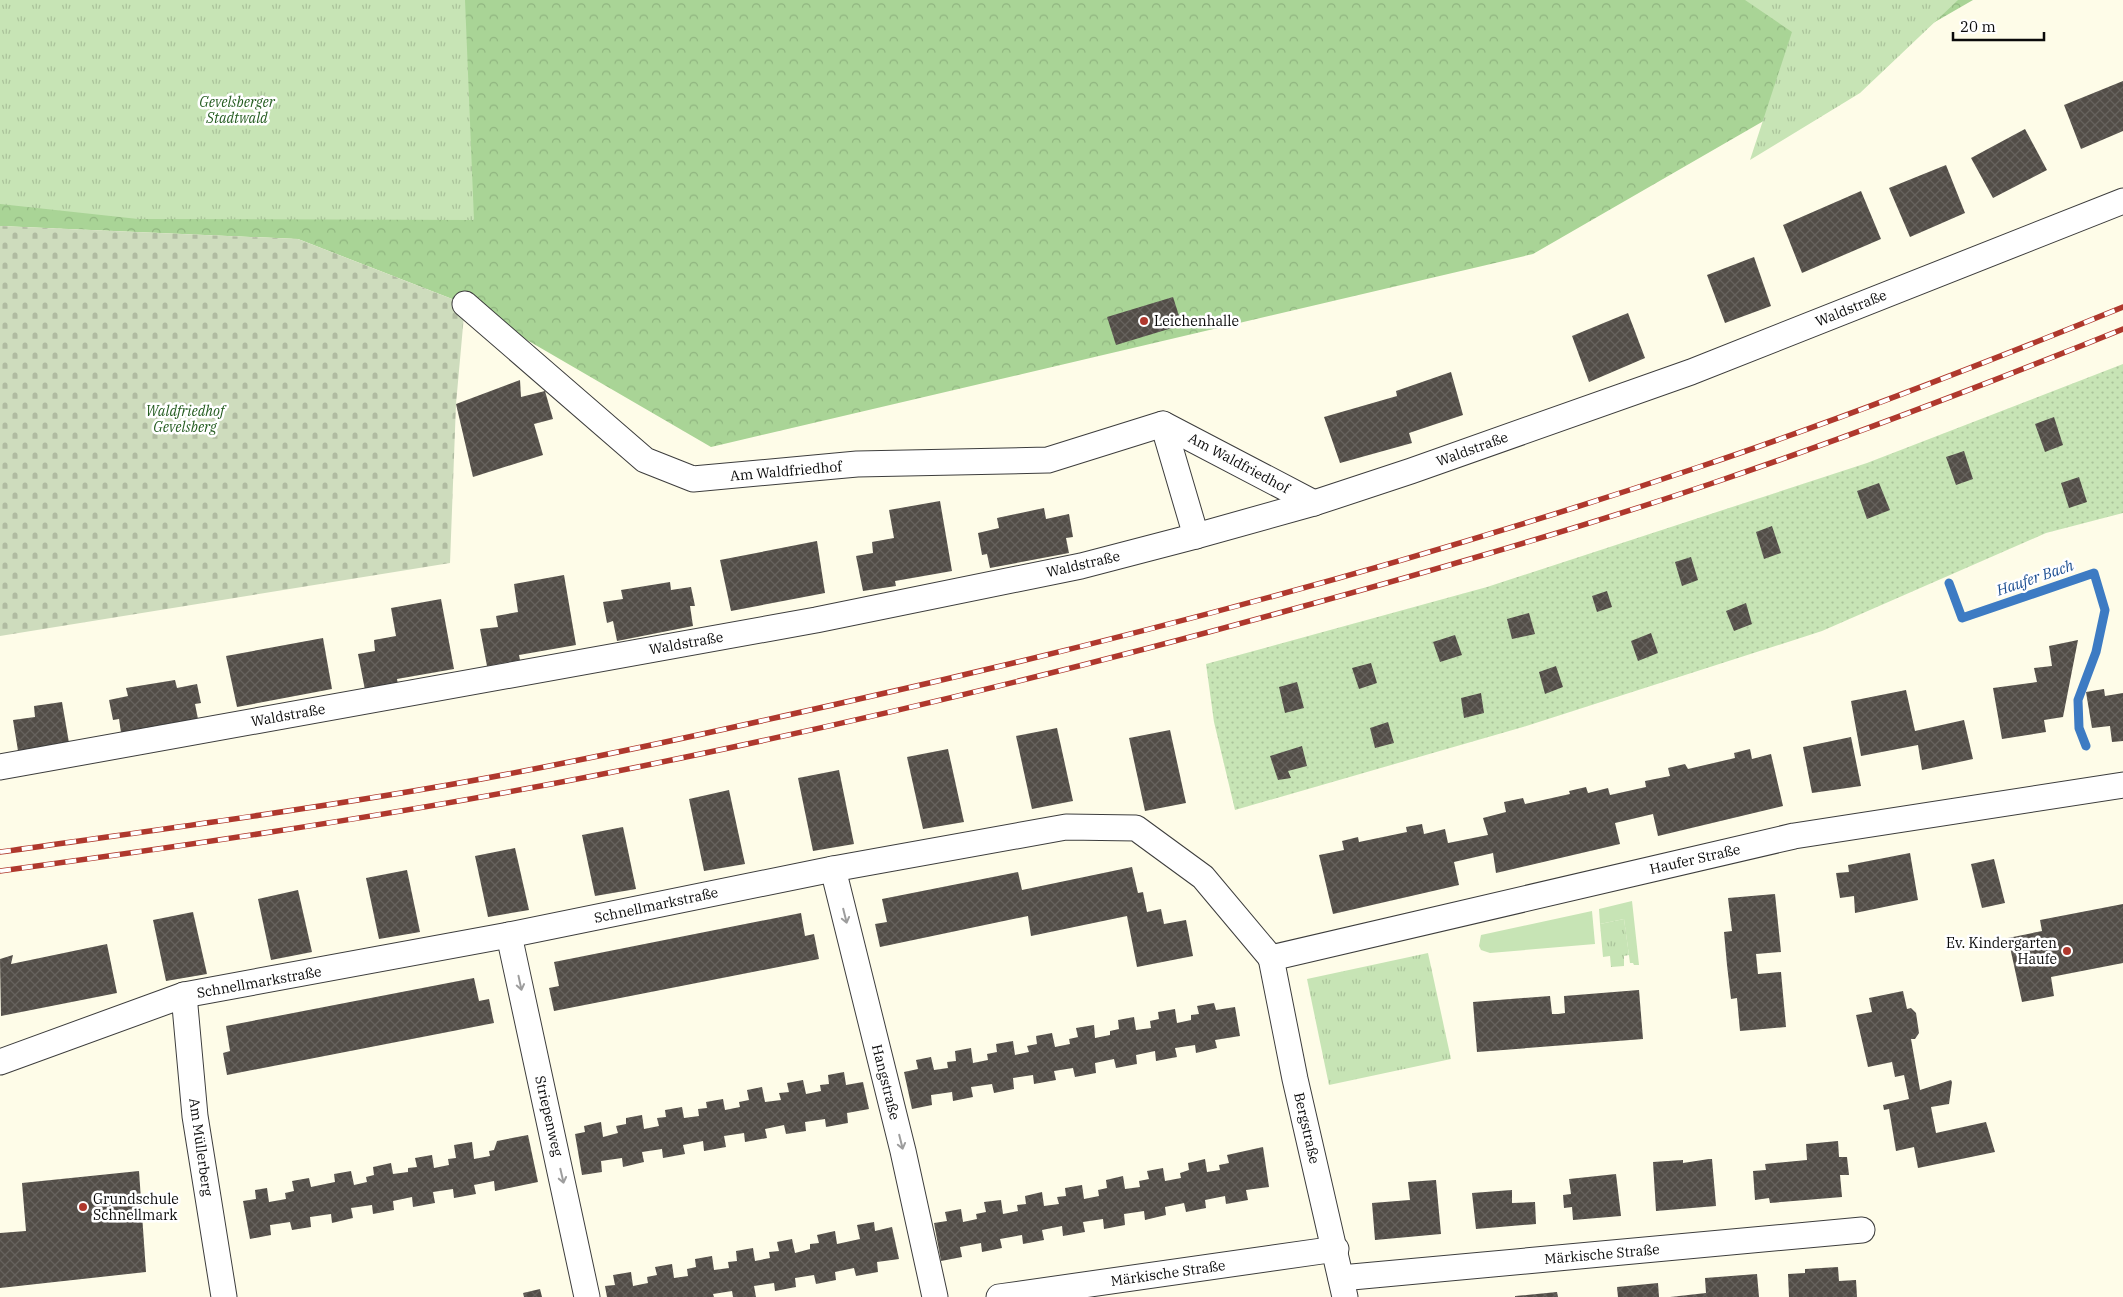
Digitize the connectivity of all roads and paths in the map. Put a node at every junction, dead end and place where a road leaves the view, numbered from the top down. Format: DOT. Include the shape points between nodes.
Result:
graph roads {
  1 [pos="2123,201"];
  2 [pos="465,304"];
  3 [pos="1163,424"];
  4 [pos="1314,503"];
  5 [pos="1196,536"];
  6 [pos="0,766"];
  7 [pos="2123,785"];
  8 [pos="832,869"];
  9 [pos="509,935"];
  10 [pos="1271,958"];
  11 [pos="184,995"];
  12 [pos="0,1062"];
  13 [pos="1862,1230"];
  14 [pos="1336,1249"];
  15 [pos="1343,1287"];
  16 [pos="224,1297"];
  17 [pos="587,1297"];
  18 [pos="935,1297"];
  19 [pos="1000,1297"];
  1 -- 4 [label="street, Waldstraße" via="1691,372"];
  2 -- 3 [label="street, Am Waldfriedhof" via="645,460 693,479 857,464 1048,460"];
  3 -- 4 [label="street, Am Waldfriedhof"];
  3 -- 5 [label="street, Am Waldfriedhof"];
  4 -- 5 [label="street, Waldstraße"];
  5 -- 6 [label="street, Waldstraße" via="1062,570 816,620"];
  7 -- 10 [label="street, Haufer Straße" via="1794,836"];
  8 -- 9 [label="street, Schnellmarkstraße"];
  8 -- 10 [label="street, Schnellmarkstraße" via="1066,827 1136,828 1203,877"];
  8 -- 18 [label="street, Hangstraße, one-way" via="903,1151"];
  9 -- 11 [label="street, Schnellmarkstraße"];
  9 -- 17 [label="street, Striepenweg, one-way"];
  10 -- 14 [label="street, Bergstraße" via="1295,1079"];
  11 -- 12 [label="street, Schnellmarkstraße"];
  11 -- 16 [label="street, Am Müllerberg" via="195,1116"];
  13 -- 15 [label="street, Märkische Straße"];
  14 -- 15 [label="street, Bergstraße"];
  14 -- 19 [label="street, Märkische Straße"];
}
